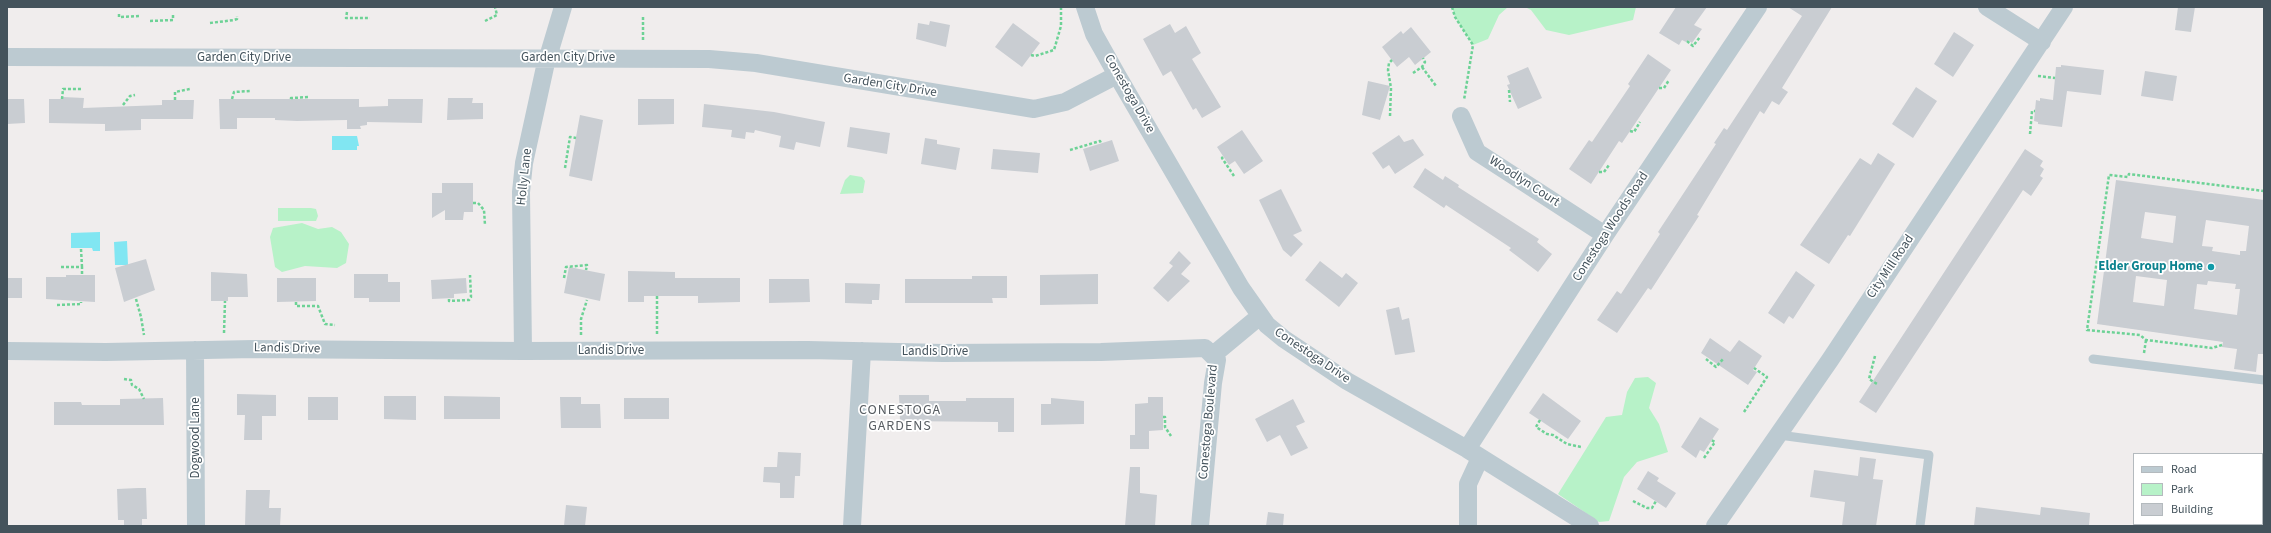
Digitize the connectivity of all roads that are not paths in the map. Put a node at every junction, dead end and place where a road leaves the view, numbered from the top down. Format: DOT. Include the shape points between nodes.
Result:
graph roads {
  1 [pos="562,7"];
  2 [pos="1085,7"];
  3 [pos="1758,7"];
  4 [pos="1987,7"];
  5 [pos="2064,7"];
  6 [pos="2042,42"];
  7 [pos="7,57"];
  8 [pos="549,57"];
  9 [pos="1117,75"];
  10 [pos="1461,116"];
  11 [pos="1605,235"];
  12 [pos="1260,316"];
  13 [pos="195,350"];
  14 [pos="7,351"];
  15 [pos="523,351"];
  16 [pos="862,351"];
  17 [pos="1213,354"];
  18 [pos="2094,359"];
  19 [pos="2264,380"];
  20 [pos="1779,434"];
  21 [pos="1473,454"];
  22 [pos="196,526"];
  23 [pos="852,526"];
  24 [pos="1200,526"];
  25 [pos="1468,526"];
  26 [pos="1590,526"];
  27 [pos="1716,526"];
  28 [pos="1920,526"];
  1 -- 8 [label="street, Holly Lane"];
  2 -- 9 [label="street, Conestoga Drive" via="1094,34"];
  3 -- 11 [label="street, Conestoga Woods Road"];
  4 -- 6 [label="street"];
  5 -- 6 [label="street, City Mill Road"];
  6 -- 20 [label="street, City Mill Road"];
  7 -- 8 [label="street, Garden City Drive"];
  8 -- 9 [label="street, Garden City Drive" via="756,63 1034,109 1065,102"];
  8 -- 15 [label="street, Holly Lane" via="526,156 521,192"];
  9 -- 12 [label="street, Conestoga Drive" via="1241,288"];
  10 -- 11 [label="street, Woodlyn Court" via="1477,152"];
  11 -- 21 [label="street, Conestoga Woods Road"];
  12 -- 17 [label="street, Conestoga Boulevard"];
  12 -- 21 [label="street, Conestoga Drive" via="1284,339 1347,381"];
  13 -- 14 [label="street, Landis Drive"];
  13 -- 15 [label="street, Landis Drive"];
  13 -- 22 [label="street, Dogwood Lane"];
  15 -- 16 [label="street, Landis Drive"];
  16 -- 17 [label="street, Landis Drive" via="1102,352 1205,348"];
  16 -- 23 [label="street"];
  17 -- 24 [label="street, Conestoga Boulevard" via="1216,360"];
  18 -- 19 [label="lane"];
  20 -- 27 [label="street, City Mill Road"];
  20 -- 28 [label="lane" via="1929,455"];
  21 -- 25 [label="street, Conestoga Woods Road" via="1468,484"];
  21 -- 26 [label="street, Conestoga Drive"];
}
